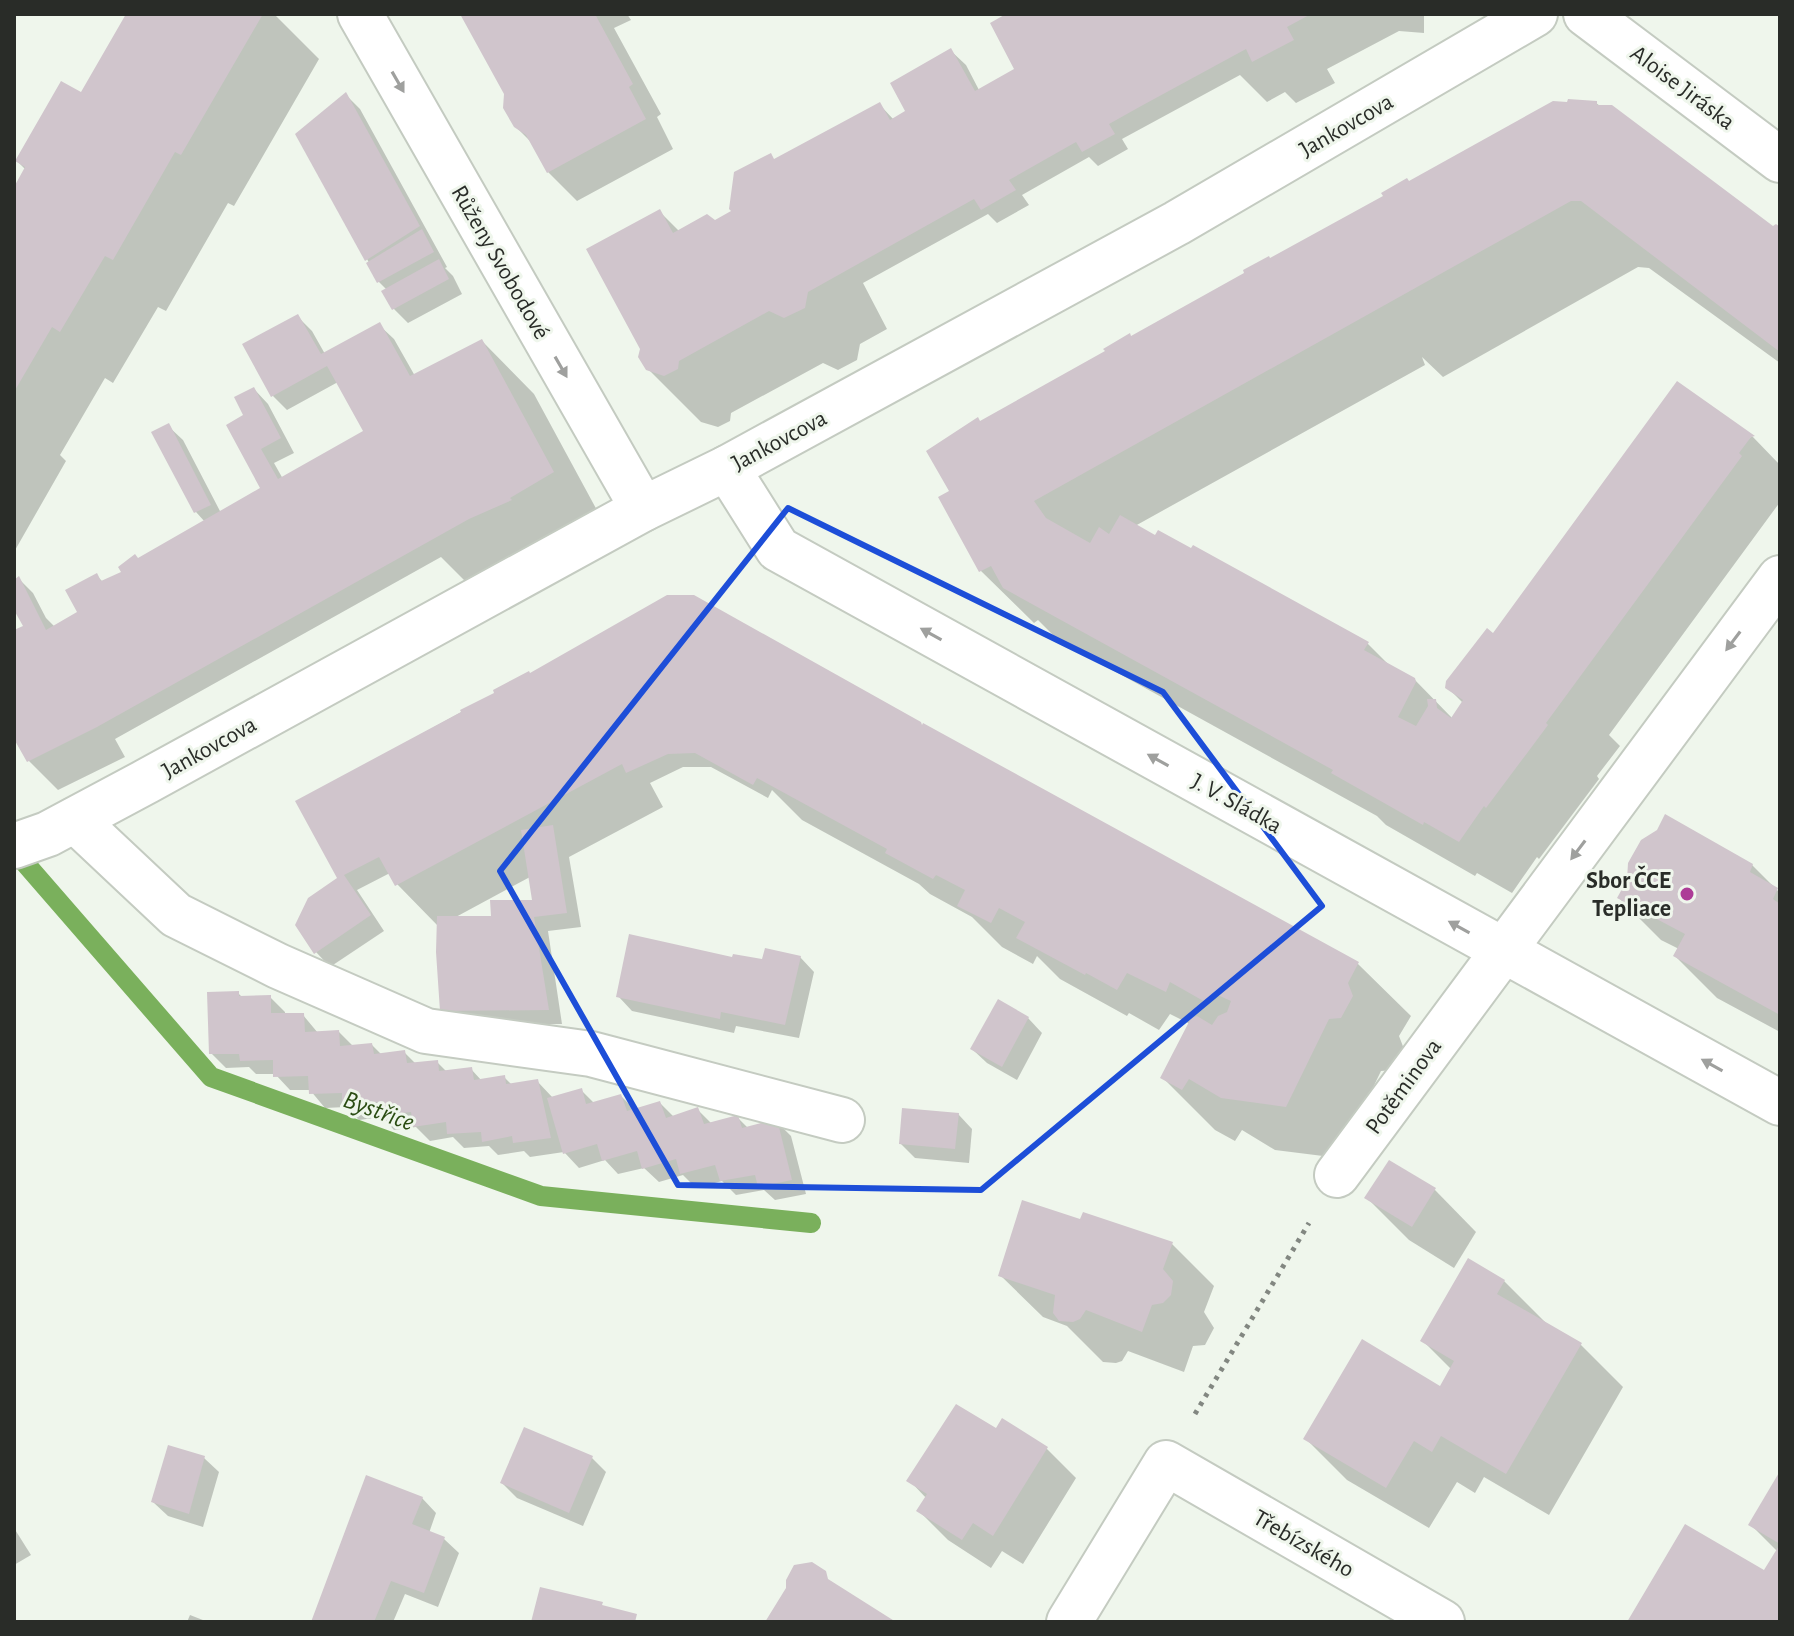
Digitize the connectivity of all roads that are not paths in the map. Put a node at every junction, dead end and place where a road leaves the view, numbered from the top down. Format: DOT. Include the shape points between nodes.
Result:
graph roads {
  1 [pos="360,14"];
  2 [pos="1535,14"];
  3 [pos="1586,14"];
  4 [pos="1780,160"];
  5 [pos="727,468"];
  6 [pos="643,509"];
  7 [pos="1780,578"];
  8 [pos="75,820"];
  9 [pos="14,846"];
  10 [pos="1502,951"];
  11 [pos="1780,1103"];
  12 [pos="842,1120"];
  13 [pos="1337,1175"];
  14 [pos="1069,1622"];
  15 [pos="1442,1622"];
  1 -- 6 [label="street, Růženy Svobodové, one-way"];
  2 -- 5 [label="street, Jankovcova" via="1177,223"];
  3 -- 4 [label="street, Aloise Jiráska"];
  5 -- 6 [label="street, Jankovcova"];
  10 -- 5 [label="street, J. V. Sládka, one-way" via="778,549"];
  6 -- 8 [label="street, Jankovcova"];
  7 -- 10 [label="street, Potěminova, one-way"];
  8 -- 9 [label="street, Jankovcova"];
  8 -- 12 [label="street" via="176,915 426,1031 591,1054"];
  11 -- 10 [label="street, J. V. Sládka, one-way"];
  10 -- 13 [label="street, Potěminova"];
  14 -- 15 [label="street, Třebízského" via="1166,1463"];
}
